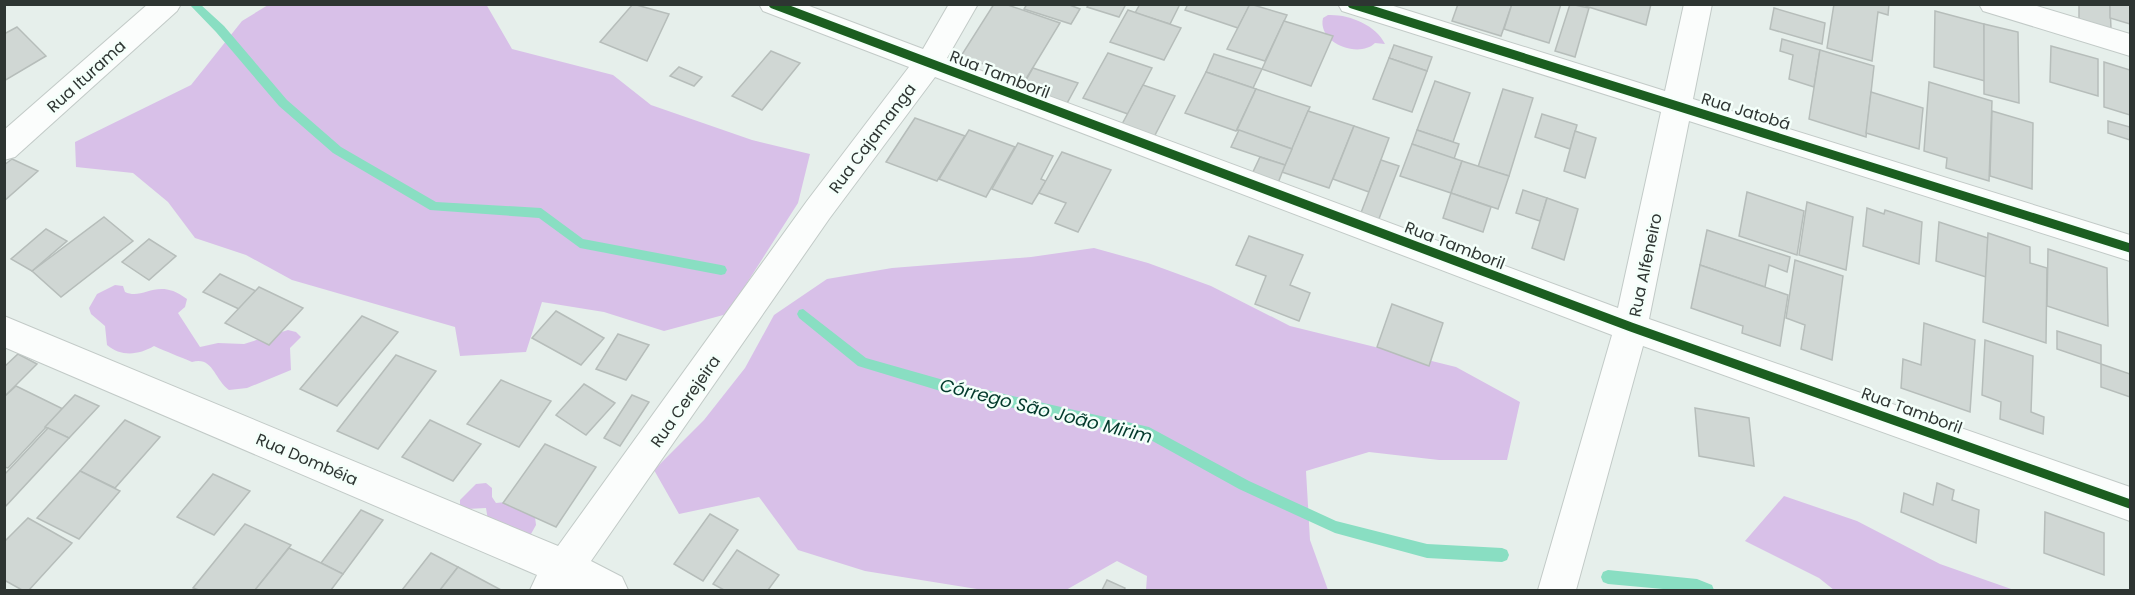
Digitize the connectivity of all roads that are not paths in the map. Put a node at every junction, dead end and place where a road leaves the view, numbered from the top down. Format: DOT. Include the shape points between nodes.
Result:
graph roads {
  1 [pos="167,4"];
  2 [pos="773,4"];
  3 [pos="964,4"];
  4 [pos="1352,4"];
  5 [pos="1698,4"];
  6 [pos="1993,4"];
  7 [pos="2130,45"];
  8 [pos="929,63"];
  9 [pos="1678,106"];
  10 [pos="4,148"];
  11 [pos="819,210"];
  12 [pos="2130,248"];
  13 [pos="1632,327"];
  14 [pos="4,331"];
  15 [pos="2130,504"];
  16 [pos="557,579"];
  17 [pos="609,591"];
  18 [pos="1557,591"];
  1 -- 10 [label="street, Rua Iturama"];
  2 -- 8 [label="street, Rua Tamboril"];
  3 -- 8 [label="street, Rua Cajamanga"];
  4 -- 9 [label="street, Rua Jatobá"];
  5 -- 9 [label="street, Rua Alfeneiro"];
  6 -- 7 [label="street"];
  8 -- 11 [label="street, Rua Cajamanga"];
  8 -- 13 [label="street, Rua Tamboril"];
  9 -- 12 [label="street, Rua Jatobá"];
  9 -- 13 [label="street, Rua Alfeneiro"];
  11 -- 16 [label="street, Rua Cerejeira"];
  13 -- 15 [label="street, Rua Tamboril"];
  13 -- 18 [label="street, Rua Alfeneiro"];
  14 -- 16 [label="street, Rua Dombéia"];
  16 -- 17 [label="street, Rua Dombéia"];
}
